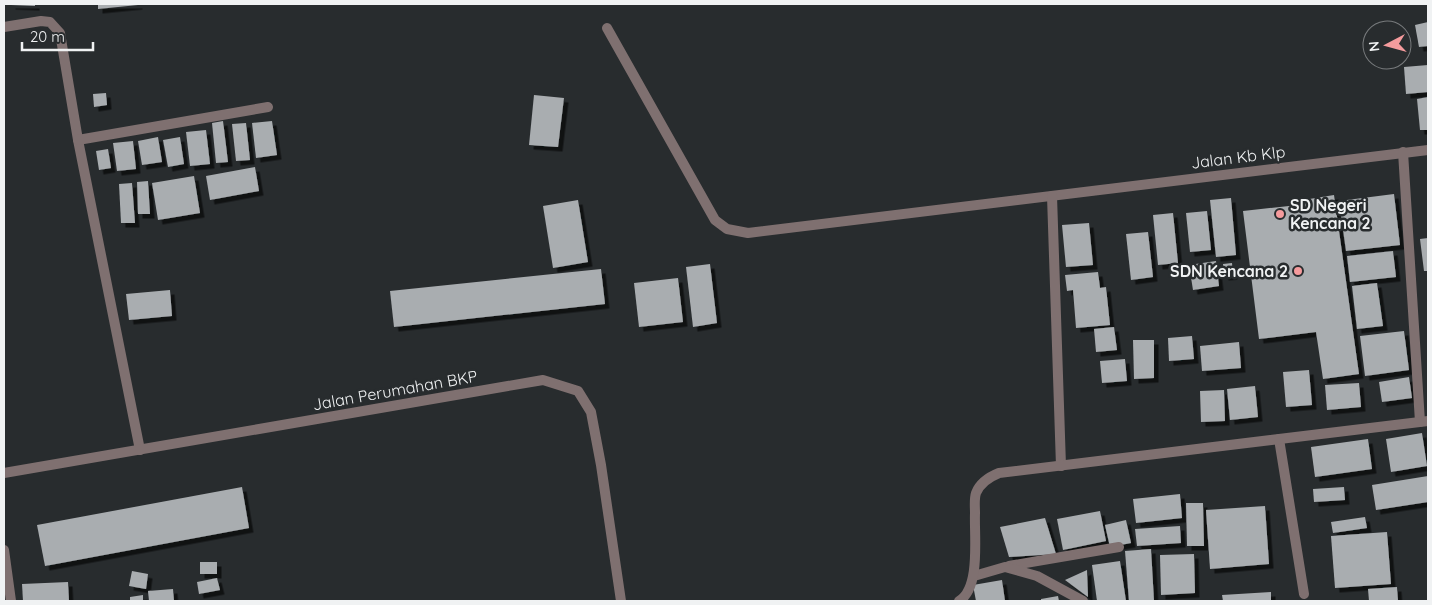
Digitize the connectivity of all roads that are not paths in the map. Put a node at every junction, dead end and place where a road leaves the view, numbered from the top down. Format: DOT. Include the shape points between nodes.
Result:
graph roads {
  1 [pos="4,27"];
  2 [pos="607,28"];
  3 [pos="268,107"];
  4 [pos="78,140"];
  5 [pos="1428,150"];
  6 [pos="1404,152"];
  7 [pos="1052,196"];
  8 [pos="1424,421"];
  9 [pos="1278,439"];
  10 [pos="140,450"];
  11 [pos="1062,466"];
  12 [pos="4,473"];
  13 [pos="1119,547"];
  14 [pos="4,550"];
  15 [pos="1005,566"];
  16 [pos="974,576"];
  17 [pos="1060,587"];
  18 [pos="1304,594"];
  19 [pos="11,601"];
  20 [pos="621,601"];
  21 [pos="959,601"];
  22 [pos="1063,601"];
  23 [pos="1083,601"];
  1 -- 4 [label="street" via="41,21 50,22 60,33"];
  2 -- 7 [label="street, Jalan Kb Klp" via="715,220 727,229 748,233"];
  3 -- 4 [label="street"];
  4 -- 10 [label="street"];
  5 -- 6 [label="street, Jalan Kb Klp"];
  6 -- 7 [label="street, Jalan Kb Klp"];
  6 -- 8 [label="street"];
  7 -- 11 [label="street"];
  8 -- 9 [label="street"];
  9 -- 11 [label="street"];
  9 -- 18 [label="street"];
  10 -- 12 [label="street, Jalan Perumahan BKP"];
  10 -- 20 [label="street, Jalan Perumahan BKP" via="544,380 578,391 590,412"];
  11 -- 16 [label="street" via="999,473 982,484 976,493 975,504"];
  13 -- 15 [label="street"];
  14 -- 19 [label="street"];
  15 -- 16 [label="street"];
  15 -- 17 [label="street"];
  16 -- 21 [label="street" via="966,597"];
  17 -- 22 [label="street"];
  17 -- 23 [label="street"];
}
